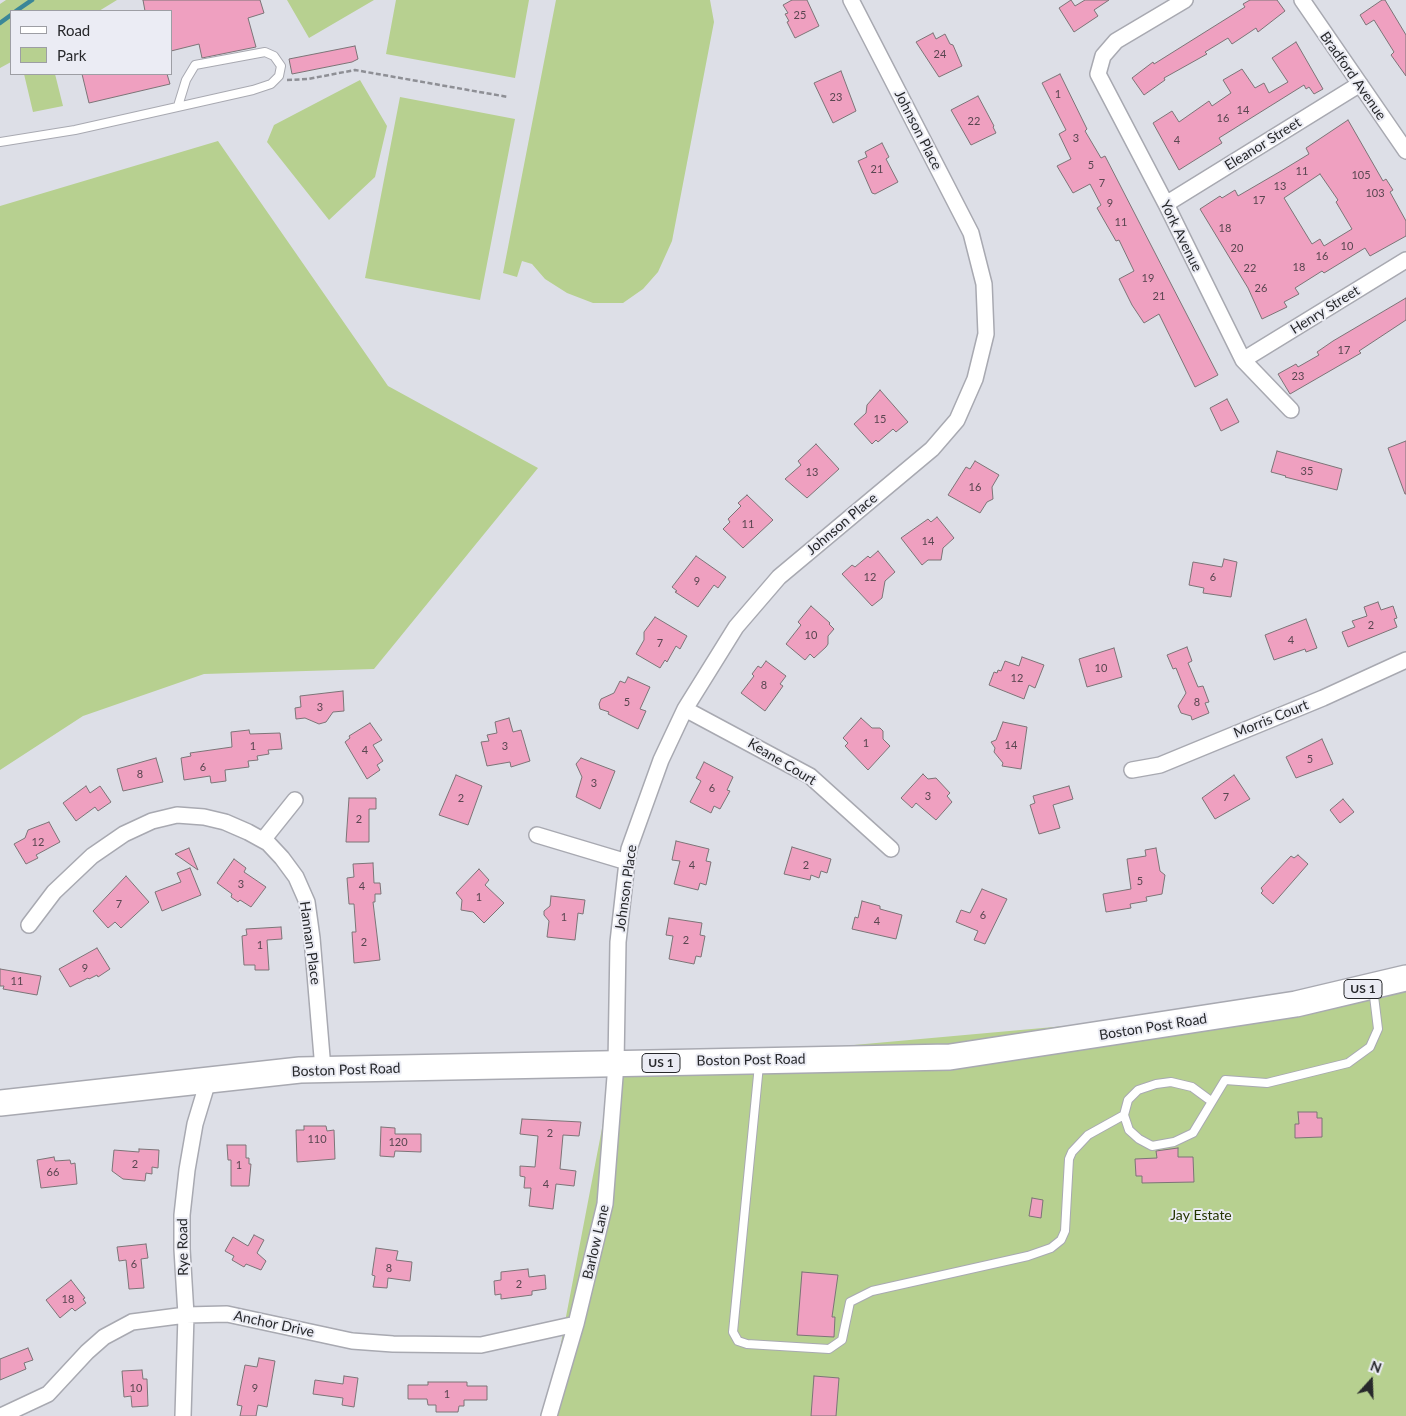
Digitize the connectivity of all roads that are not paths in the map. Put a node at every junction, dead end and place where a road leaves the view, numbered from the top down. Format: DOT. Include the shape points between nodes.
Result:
graph roads {
  1 [pos="851,0"];
  2 [pos="1185,0"];
  3 [pos="1302,0"];
  4 [pos="1360,84"];
  5 [pos="178,106"];
  6 [pos="0,142"];
  7 [pos="1406,152"];
  8 [pos="1166,204"];
  9 [pos="1406,260"];
  10 [pos="1243,360"];
  11 [pos="1291,410"];
  12 [pos="1406,660"];
  13 [pos="685,709"];
  14 [pos="1132,770"];
  15 [pos="295,800"];
  16 [pos="537,834"];
  17 [pos="263,840"];
  18 [pos="891,849"];
  19 [pos="627,862"];
  20 [pos="29,925"];
  21 [pos="1406,978"];
  22 [pos="1373,986"];
  23 [pos="760,1060"];
  24 [pos="616,1064"];
  25 [pos="323,1069"];
  26 [pos="208,1082"];
  27 [pos="1211,1101"];
  28 [pos="0,1103"];
  29 [pos="1124,1115"];
  30 [pos="186,1314"];
  31 [pos="576,1324"];
  32 [pos="1,1416"];
  33 [pos="183,1416"];
  34 [pos="550,1416"];
  1 -- 13 [label="street, Johnson Place" via="971,233 984,284 986,334 975,379 957,420 932,449 779,577 736,627"];
  2 -- 8 [label="street, York Avenue" via="1116,41 1103,56 1098,74"];
  3 -- 4 [label="street, Bradford Avenue"];
  4 -- 7 [label="street, Bradford Avenue"];
  4 -- 8 [label="street, Eleanor Street"];
  5 -- 5 [label="lane" via="271,84 281,66 274,56 266,52 196,65 186,80"];
  5 -- 6 [label="lane" via="75,130"];
  8 -- 10 [label="street, York Avenue"];
  9 -- 10 [label="street, Henry Street"];
  10 -- 11 [label="street, York Avenue"];
  12 -- 14 [label="street, Morris Court" via="1160,766"];
  13 -- 18 [label="street, Keane Court" via="810,776"];
  13 -- 19 [label="street, Johnson Place" via="661,760"];
  15 -- 17 [label="street"];
  16 -- 19 [label="street"];
  17 -- 20 [label="street, Hannan Place" via="225,822 204,818 177,815 152,821 124,834 92,856 54,892"];
  17 -- 25 [label="street, Hannan Place" via="296,877 306,902"];
  19 -- 24 [label="street, Johnson Place" via="618,942"];
  21 -- 22 [label="main road, Boston Post Road / US 1"];
  22 -- 23 [label="main road, Boston Post Road / US 1" via="1286,1006 950,1057"];
  22 -- 27 [label="lane" via="1378,1029 1370,1047 1348,1063 1267,1083 1225,1080"];
  23 -- 24 [label="main road, Boston Post Road / US 1"];
  23 -- 29 [label="lane" via="733,1332 738,1341 747,1344 829,1349 842,1340 850,1302 872,1291 1051,1248 1061,1240 1065,1231 1068,1168 1072,1152 1088,1135"];
  24 -- 25 [label="main road, Boston Post Road / US 1"];
  24 -- 31 [label="street, Barlow Lane" via="605,1204"];
  25 -- 26 [label="main road, Boston Post Road / US 1"];
  26 -- 28 [label="main road, Boston Post Road / US 1"];
  26 -- 30 [label="street, Rye Road" via="195,1124 182,1215"];
  27 -- 29 [label="lane" via="1192,1087 1171,1082 1156,1084 1138,1090 1128,1100"];
  27 -- 29 [label="lane" via="1194,1133 1174,1142 1152,1146 1130,1130"];
  30 -- 31 [label="street, Anchor Drive" via="227,1314 352,1341 393,1344 481,1345"];
  30 -- 32 [label="street, Anchor Drive" via="132,1322 104,1337 48,1394"];
  30 -- 33 [label="street, Rye Road"];
  31 -- 34 [label="street, Barlow Lane"];
}
